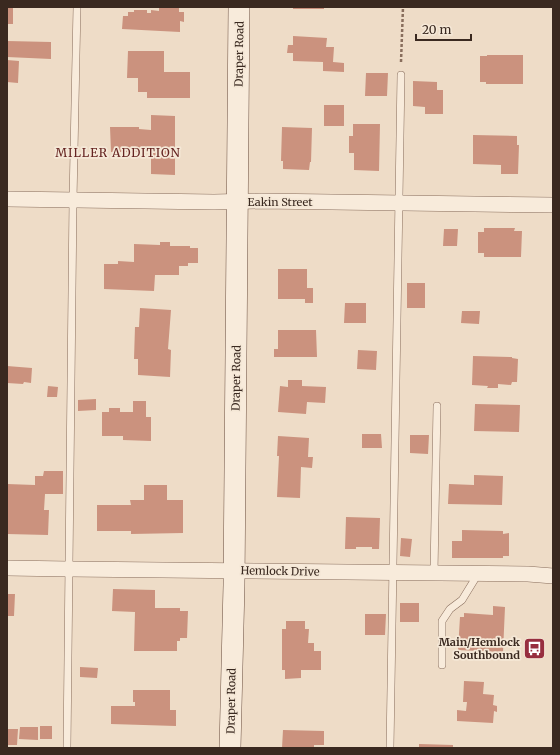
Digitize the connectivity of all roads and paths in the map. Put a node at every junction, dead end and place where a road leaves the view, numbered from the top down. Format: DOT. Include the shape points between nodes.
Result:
graph roads {
  1 [pos="77,7"];
  2 [pos="239,7"];
  3 [pos="403,7"];
  4 [pos="400,75"];
  5 [pos="7,199"];
  6 [pos="73,200"];
  7 [pos="237,202"];
  8 [pos="398,203"];
  9 [pos="553,205"];
  10 [pos="437,406"];
  11 [pos="7,568"];
  12 [pos="69,569"];
  13 [pos="234,571"];
  14 [pos="393,573"];
  15 [pos="434,573"];
  16 [pos="478,574"];
  17 [pos="553,576"];
  18 [pos="442,665"];
  19 [pos="67,748"];
  20 [pos="230,748"];
  21 [pos="390,748"];
  1 -- 6 [label="lane"];
  2 -- 7 [label="street, Draper Road"];
  3 -- 4 [label="path"];
  4 -- 8 [label="lane"];
  5 -- 6 [label="street, Eakin Street"];
  6 -- 7 [label="street, Eakin Street"];
  6 -- 12 [label="lane"];
  7 -- 8 [label="street, Eakin Street"];
  7 -- 13 [label="street, Draper Road"];
  8 -- 9 [label="street, Eakin Street"];
  8 -- 14 [label="lane"];
  10 -- 15 [label="lane"];
  11 -- 12 [label="street, Hemlock Drive"];
  12 -- 13 [label="street, Hemlock Drive"];
  12 -- 19 [label="lane"];
  13 -- 14 [label="street, Hemlock Drive"];
  13 -- 20 [label="street, Draper Road"];
  14 -- 15 [label="street, Hemlock Drive"];
  14 -- 21 [label="lane"];
  15 -- 16 [label="street, Hemlock Drive"];
  16 -- 17 [label="street, Hemlock Drive"];
  16 -- 18 [label="lane" via="462,600 442,621"];
}
